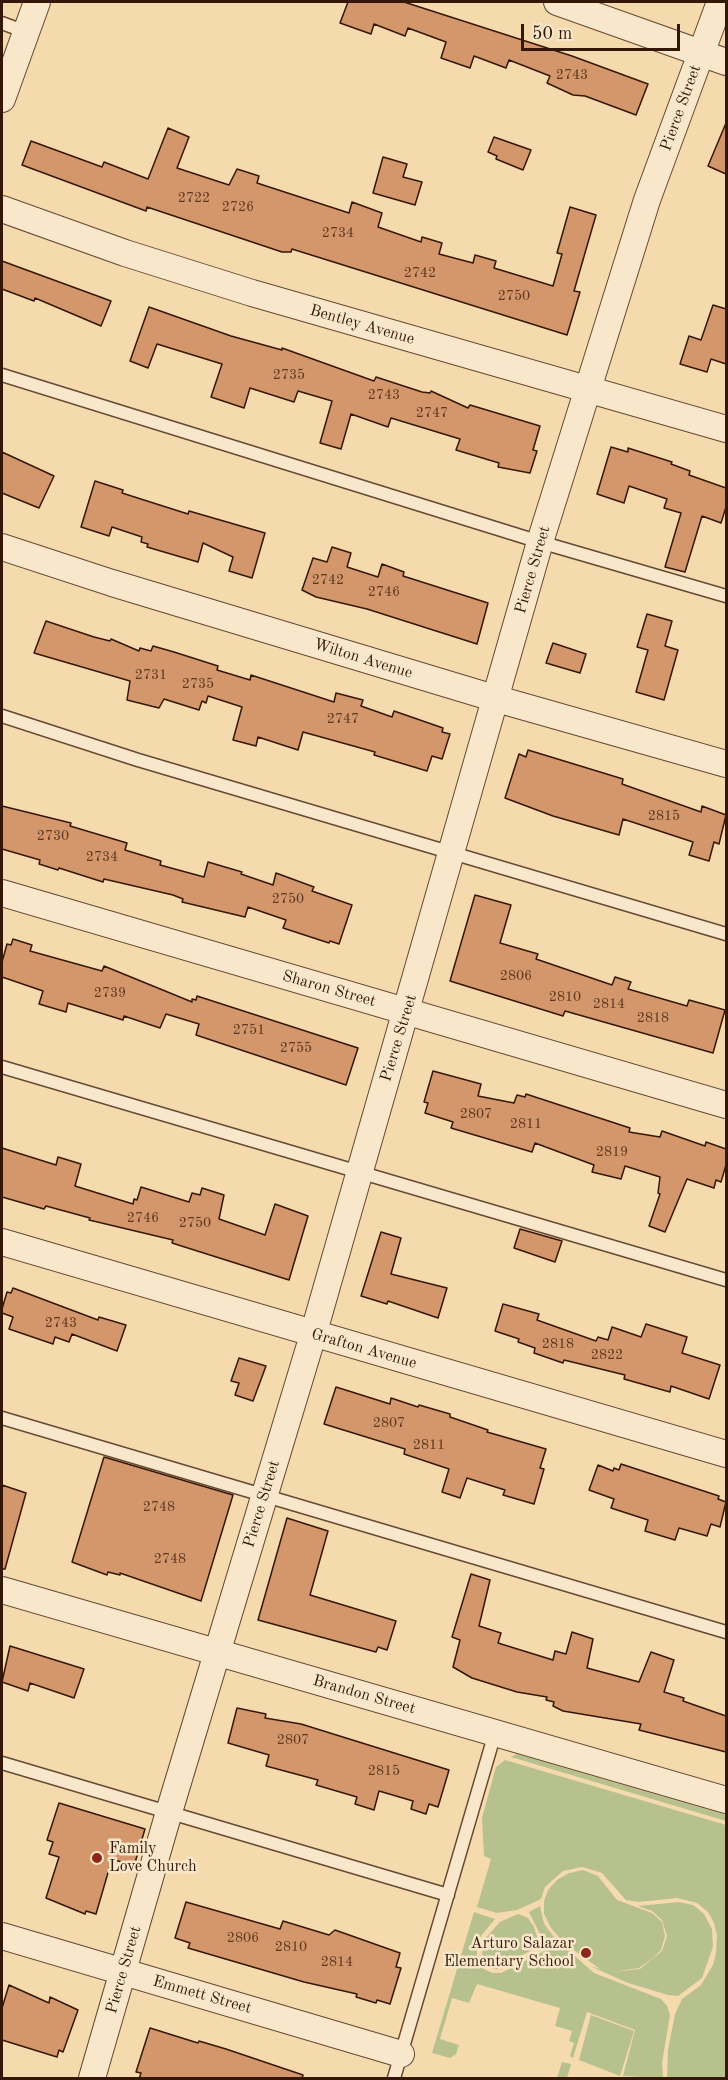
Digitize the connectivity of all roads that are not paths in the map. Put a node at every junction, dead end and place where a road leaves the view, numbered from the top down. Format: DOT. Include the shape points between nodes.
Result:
graph roads {
  1 [pos="37,2"];
  2 [pos="557,2"];
  3 [pos="720,2"];
  4 [pos="2,23"];
  5 [pos="26,32"];
  6 [pos="701,53"];
  7 [pos="726,62"];
  8 [pos="2,99"];
  9 [pos="2,208"];
  10 [pos="2,375"];
  11 [pos="588,388"];
  12 [pos="726,429"];
  13 [pos="540,542"];
  14 [pos="2,547"];
  15 [pos="726,596"];
  16 [pos="497,699"];
  17 [pos="2,717"];
  18 [pos="726,764"];
  19 [pos="453,854"];
  20 [pos="2,893"];
  21 [pos="726,934"];
  22 [pos="406,1012"];
  23 [pos="2,1067"];
  24 [pos="726,1105"];
  25 [pos="359,1172"];
  26 [pos="2,1242"];
  27 [pos="726,1280"];
  28 [pos="313,1335"];
  29 [pos="2,1418"];
  30 [pos="726,1454"];
  31 [pos="266,1494"];
  32 [pos="2,1590"];
  33 [pos="726,1632"];
  34 [pos="217,1652"];
  35 [pos="495,1733"];
  36 [pos="2,1763"];
  37 [pos="726,1800"];
  38 [pos="169,1812"];
  39 [pos="448,1895"];
  40 [pos="2,1936"];
  41 [pos="123,1972"];
  42 [pos="401,2054"];
  43 [pos="92,2079"];
  44 [pos="394,2079"];
  1 -- 5 [label="street"];
  2 -- 6 [label="street"];
  3 -- 6 [label="street, Pierce Street"];
  4 -- 5 [label="lane"];
  5 -- 8 [label="street"];
  6 -- 7 [label="street"];
  6 -- 11 [label="street, Pierce Street" via="647,200"];
  9 -- 11 [label="street, Bentley Avenue" via="125,253 252,293"];
  10 -- 13 [label="lane"];
  11 -- 12 [label="street, Bentley Avenue"];
  11 -- 13 [label="street, Pierce Street"];
  13 -- 15 [label="lane"];
  13 -- 16 [label="street, Pierce Street"];
  14 -- 16 [label="street, Wilton Avenue"];
  16 -- 18 [label="street, Wilton Avenue"];
  16 -- 19 [label="street, Pierce Street"];
  17 -- 19 [label="lane"];
  19 -- 21 [label="lane"];
  19 -- 22 [label="street, Pierce Street"];
  20 -- 22 [label="street, Sharon Street"];
  22 -- 24 [label="street, Sharon Street"];
  22 -- 25 [label="street, Pierce Street"];
  23 -- 25 [label="lane"];
  25 -- 27 [label="lane"];
  25 -- 28 [label="street, Pierce Street"];
  26 -- 28 [label="street, Grafton Avenue"];
  28 -- 30 [label="street, Grafton Avenue"];
  28 -- 31 [label="street, Pierce Street"];
  29 -- 31 [label="lane"];
  31 -- 33 [label="lane"];
  31 -- 34 [label="street, Pierce Street"];
  32 -- 34 [label="street, Brandon Street"];
  34 -- 35 [label="street, Brandon Street"];
  34 -- 38 [label="street, Pierce Street"];
  35 -- 37 [label="street, Brandon Street"];
  35 -- 39 [label="lane"];
  36 -- 38 [label="lane"];
  38 -- 39 [label="lane"];
  38 -- 41 [label="street, Pierce Street"];
  39 -- 42 [label="lane"];
  40 -- 41 [label="street, Emmett Street"];
  41 -- 42 [label="street, Emmett Street"];
  41 -- 43 [label="street, Pierce Street"];
  42 -- 44 [label="lane"];
}
